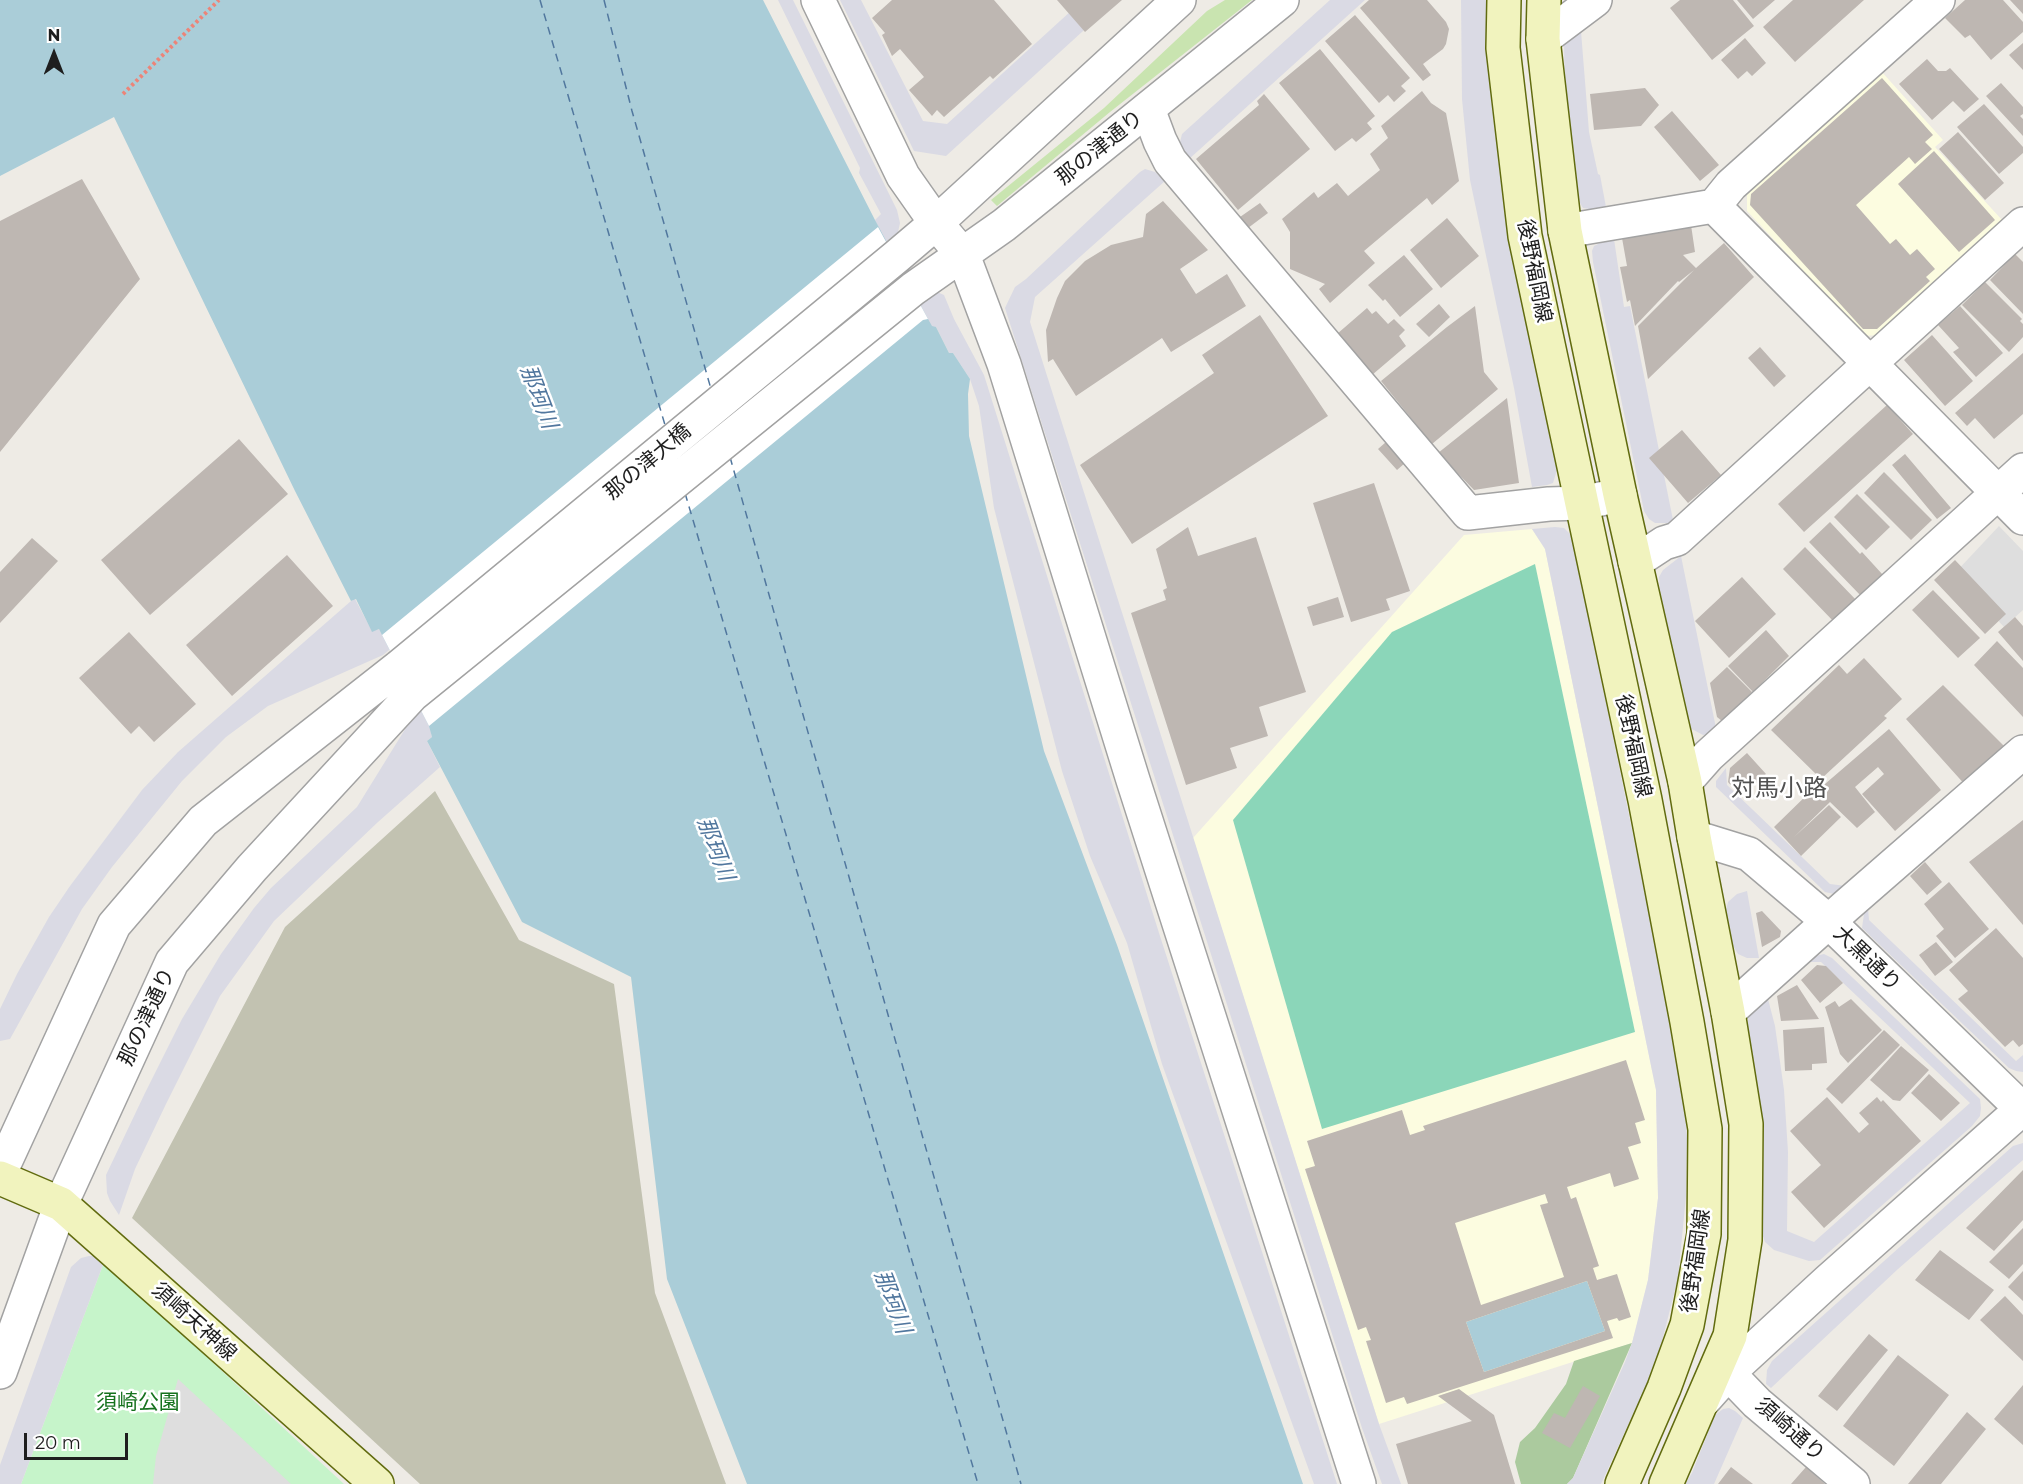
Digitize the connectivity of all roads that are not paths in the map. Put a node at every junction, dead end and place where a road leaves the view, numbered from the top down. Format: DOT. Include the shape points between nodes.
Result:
graph roads {
  1 [pos="818,0"];
  2 [pos="1179,0"];
  3 [pos="1282,0"];
  4 [pos="1504,0"];
  5 [pos="1544,0"];
  6 [pos="1595,0"];
  7 [pos="1938,0"];
  8 [pos="1544,39"];
  9 [pos="1148,109"];
  10 [pos="1714,206"];
  11 [pos="936,223"];
  12 [pos="2023,224"];
  13 [pos="1565,231"];
  14 [pos="963,255"];
  15 [pos="913,289"];
  16 [pos="1871,363"];
  17 [pos="2023,470"];
  18 [pos="1998,493"];
  19 [pos="1620,495"];
  20 [pos="1581,503"];
  21 [pos="2023,518"];
  22 [pos="1635,562"];
  23 [pos="406,681"];
  24 [pos="2023,752"];
  25 [pos="1685,782"];
  26 [pos="1694,837"];
  27 [pos="1828,921"];
  28 [pos="1728,1012"];
  29 [pos="2023,1109"];
  30 [pos="0,1173"];
  31 [pos="0,1178"];
  32 [pos="61,1204"];
  33 [pos="0,1372"];
  34 [pos="1728,1373"];
  35 [pos="1703,1401"];
  36 [pos="377,1484"];
  37 [pos="1359,1484"];
  38 [pos="1622,1484"];
  39 [pos="1666,1484"];
  40 [pos="1853,1484"];
  1 -- 11 [label="street" via="903,176"];
  2 -- 11 [label="street"];
  3 -- 9 [label="street, 那の津通り"];
  4 -- 20 [label="main road, 後野福岡線" via="1503,48 1525,236"];
  5 -- 8 [label="main road, 後野福岡線"];
  6 -- 8 [label="street"];
  7 -- 10 [label="street" via="1731,185"];
  8 -- 13 [label="main road, 後野福岡線"];
  9 -- 14 [label="street, 那の津通り"];
  9 -- 20 [label="street" via="1170,161 1468,513"];
  10 -- 13 [label="street"];
  10 -- 16 [label="street"];
  11 -- 14 [label="street"];
  11 -- 23 [label="street, 那の津大橋"];
  12 -- 16 [label="street"];
  13 -- 19 [label="main road, 後野福岡線"];
  14 -- 15 [label="street, 那の津通り"];
  14 -- 37 [label="street" via="1004,364"];
  15 -- 23 [label="street, 那の津大橋"];
  16 -- 18 [label="street"];
  16 -- 22 [label="street" via="1677,539"];
  17 -- 18 [label="street"];
  18 -- 21 [label="street"];
  18 -- 25 [label="street" via="1708,756"];
  19 -- 20 [label="street"];
  19 -- 22 [label="main road, 後野福岡線"];
  20 -- 38 [label="main road, 後野福岡線" via="1652,834 1705,1129 1704,1234 1687,1325"];
  22 -- 25 [label="main road, 後野福岡線"];
  23 -- 30 [label="street" via="203,821 114,925"];
  23 -- 32 [label="street, 那の津通り" via="172,962"];
  24 -- 27 [label="street"];
  25 -- 26 [label="main road, 後野福岡線"];
  26 -- 27 [label="street, 大黒通り" via="1749,854"];
  26 -- 28 [label="main road, 後野福岡線"];
  27 -- 28 [label="street"];
  27 -- 29 [label="street, 大黒通り"];
  28 -- 35 [label="main road, 後野福岡線" via="1746,1125 1745,1240 1730,1336"];
  29 -- 34 [label="street"];
  31 -- 32 [label="main road, 須崎天神線"];
  32 -- 33 [label="street, 那の津通り"];
  32 -- 36 [label="main road, 須崎天神線"];
  34 -- 35 [label="street"];
  34 -- 40 [label="street, 須崎通り" via="1757,1403"];
  35 -- 39 [label="main road, 後野福岡線"];
}
